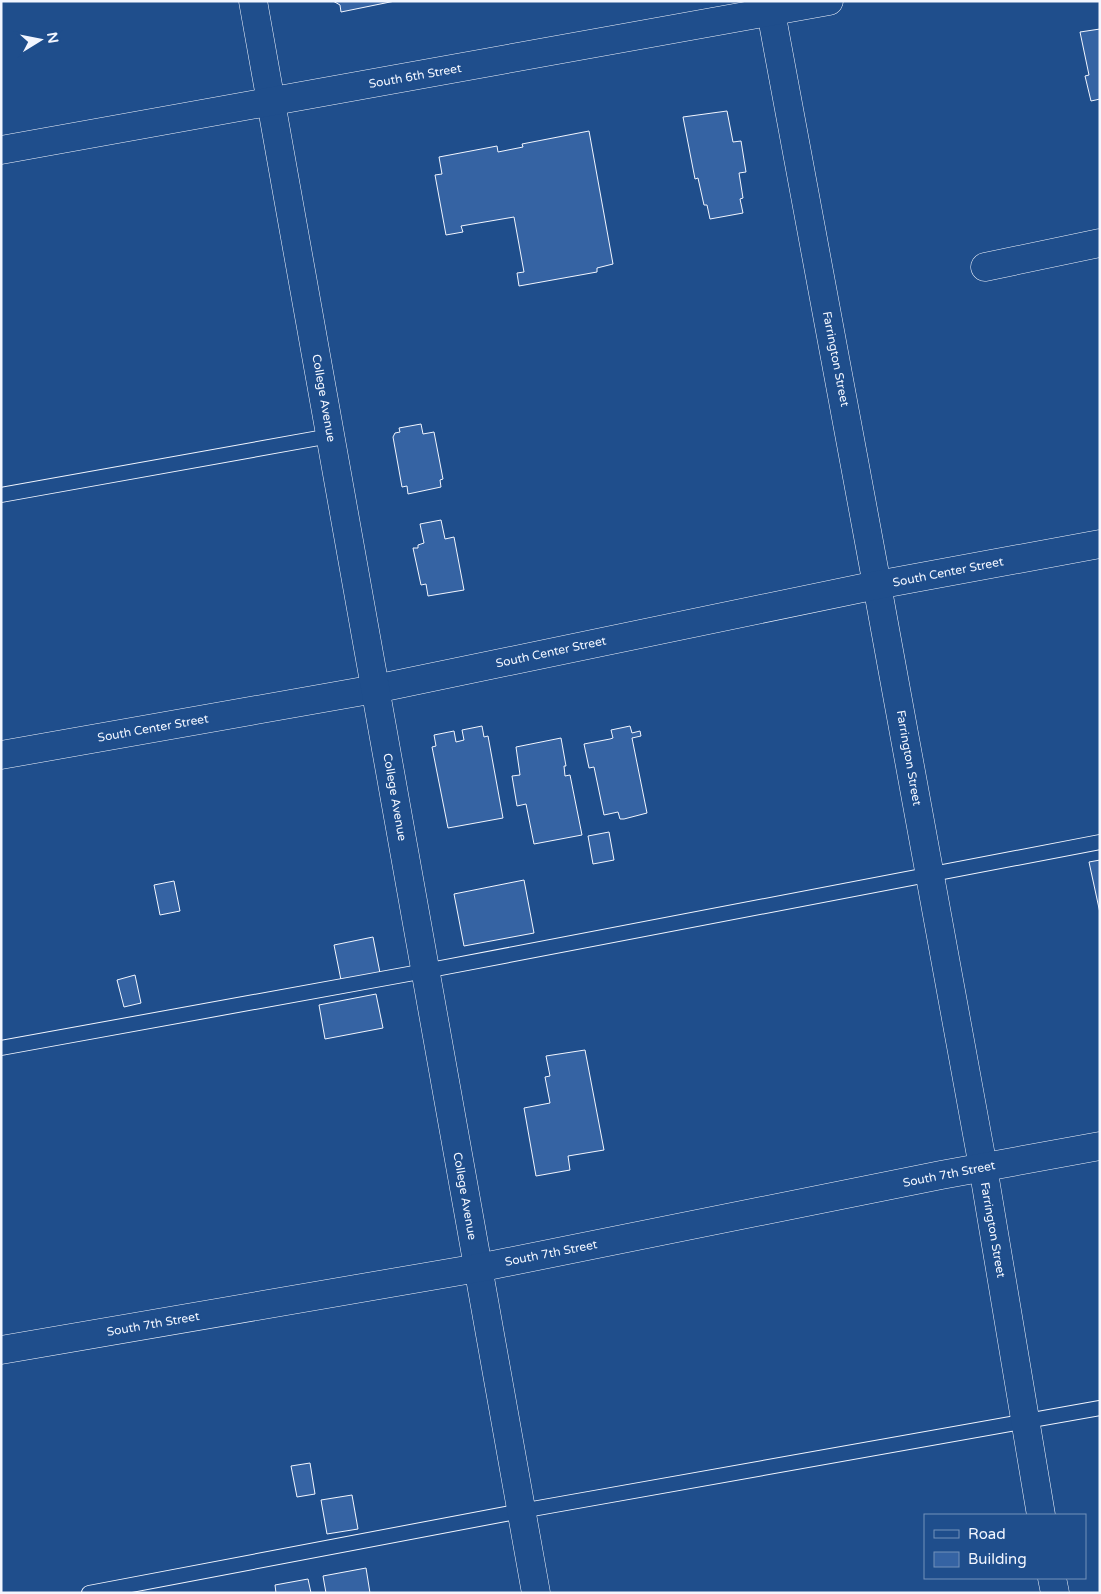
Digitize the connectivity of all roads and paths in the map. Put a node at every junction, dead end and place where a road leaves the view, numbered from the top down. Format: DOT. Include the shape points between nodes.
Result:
graph roads {
  1 [pos="253,1"];
  2 [pos="830,1"];
  3 [pos="770,7"];
  4 [pos="271,101"];
  5 [pos="1,150"];
  6 [pos="1100,243"];
  7 [pos="984,268"];
  8 [pos="330,436"];
  9 [pos="1,495"];
  10 [pos="1100,544"];
  11 [pos="878,585"];
  12 [pos="376,688"];
  13 [pos="1,756"];
  14 [pos="1100,842"];
  15 [pos="930,875"];
  16 [pos="425,971"];
  17 [pos="1,1048"];
  18 [pos="1100,1146"];
  19 [pos="983,1167"];
  20 [pos="478,1268"];
  21 [pos="1,1350"];
  22 [pos="1100,1408"];
  23 [pos="1025,1421"];
  24 [pos="522,1511"];
  25 [pos="1041,1514"];
  26 [pos="1052,1579"];
  27 [pos="89,1593"];
  28 [pos="536,1593"];
  29 [pos="1055,1593"];
  1 -- 4 [label="street, College Avenue"];
  2 -- 3 [label="street, South 6th Street"];
  3 -- 4 [label="street, South 6th Street"];
  3 -- 11 [label="street, Farrington Street"];
  4 -- 5 [label="street, South 6th Street"];
  4 -- 8 [label="street, College Avenue"];
  6 -- 7 [label="street"];
  8 -- 9 [label="lane"];
  8 -- 12 [label="street, College Avenue"];
  10 -- 11 [label="street, South Center Street"];
  11 -- 12 [label="street, South Center Street"];
  11 -- 15 [label="street, Farrington Street"];
  12 -- 13 [label="street, South Center Street"];
  12 -- 16 [label="street, College Avenue"];
  14 -- 15 [label="lane"];
  15 -- 16 [label="lane"];
  15 -- 19 [label="street, Farrington Street"];
  16 -- 17 [label="lane"];
  16 -- 20 [label="street, College Avenue"];
  18 -- 19 [label="street, South 7th Street"];
  19 -- 20 [label="street, South 7th Street"];
  19 -- 23 [label="street, Farrington Street"];
  20 -- 21 [label="street, South 7th Street"];
  20 -- 24 [label="street, College Avenue"];
  22 -- 23 [label="lane"];
  23 -- 24 [label="lane"];
  23 -- 25 [label="street, Farrington Street"];
  24 -- 27 [label="lane"];
  24 -- 28 [label="street, College Avenue"];
  26 -- 29 [label="street"];
}
